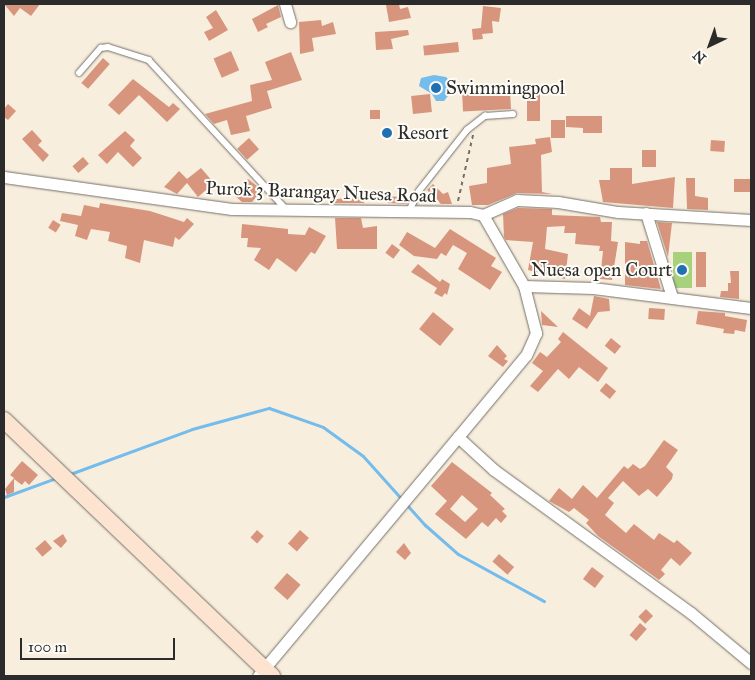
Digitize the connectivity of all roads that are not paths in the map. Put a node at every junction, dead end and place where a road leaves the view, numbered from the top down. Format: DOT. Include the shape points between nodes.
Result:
graph roads {
  1 [pos="284,4"];
  2 [pos="290,22"];
  3 [pos="78,73"];
  4 [pos="513,114"];
  5 [pos="4,177"];
  6 [pos="287,211"];
  7 [pos="408,212"];
  8 [pos="646,213"];
  9 [pos="482,215"];
  10 [pos="751,220"];
  11 [pos="524,286"];
  12 [pos="672,297"];
  13 [pos="751,308"];
  14 [pos="4,420"];
  15 [pos="458,437"];
  16 [pos="751,663"];
  17 [pos="264,674"];
  1 -- 2 [label="street"];
  3 -- 6 [label="lane" via="101,48 108,47 149,60"];
  4 -- 7 [label="lane" via="478,120 425,183"];
  5 -- 6 [label="street, Purok 3 Barangay Nuesa Road" via="191,205"];
  6 -- 7 [label="street, Purok 3 Barangay Nuesa Road"];
  7 -- 9 [label="street, Purok 3 Barangay Nuesa Road"];
  8 -- 9 [label="street" via="517,200"];
  8 -- 10 [label="street"];
  8 -- 12 [label="street"];
  9 -- 11 [label="street"];
  11 -- 12 [label="street" via="564,286"];
  11 -- 15 [label="street" via="536,333 526,355"];
  12 -- 13 [label="street"];
  14 -- 17 [label="main road"];
  15 -- 16 [label="street" via="494,470 691,613"];
  15 -- 17 [label="street"];
}
